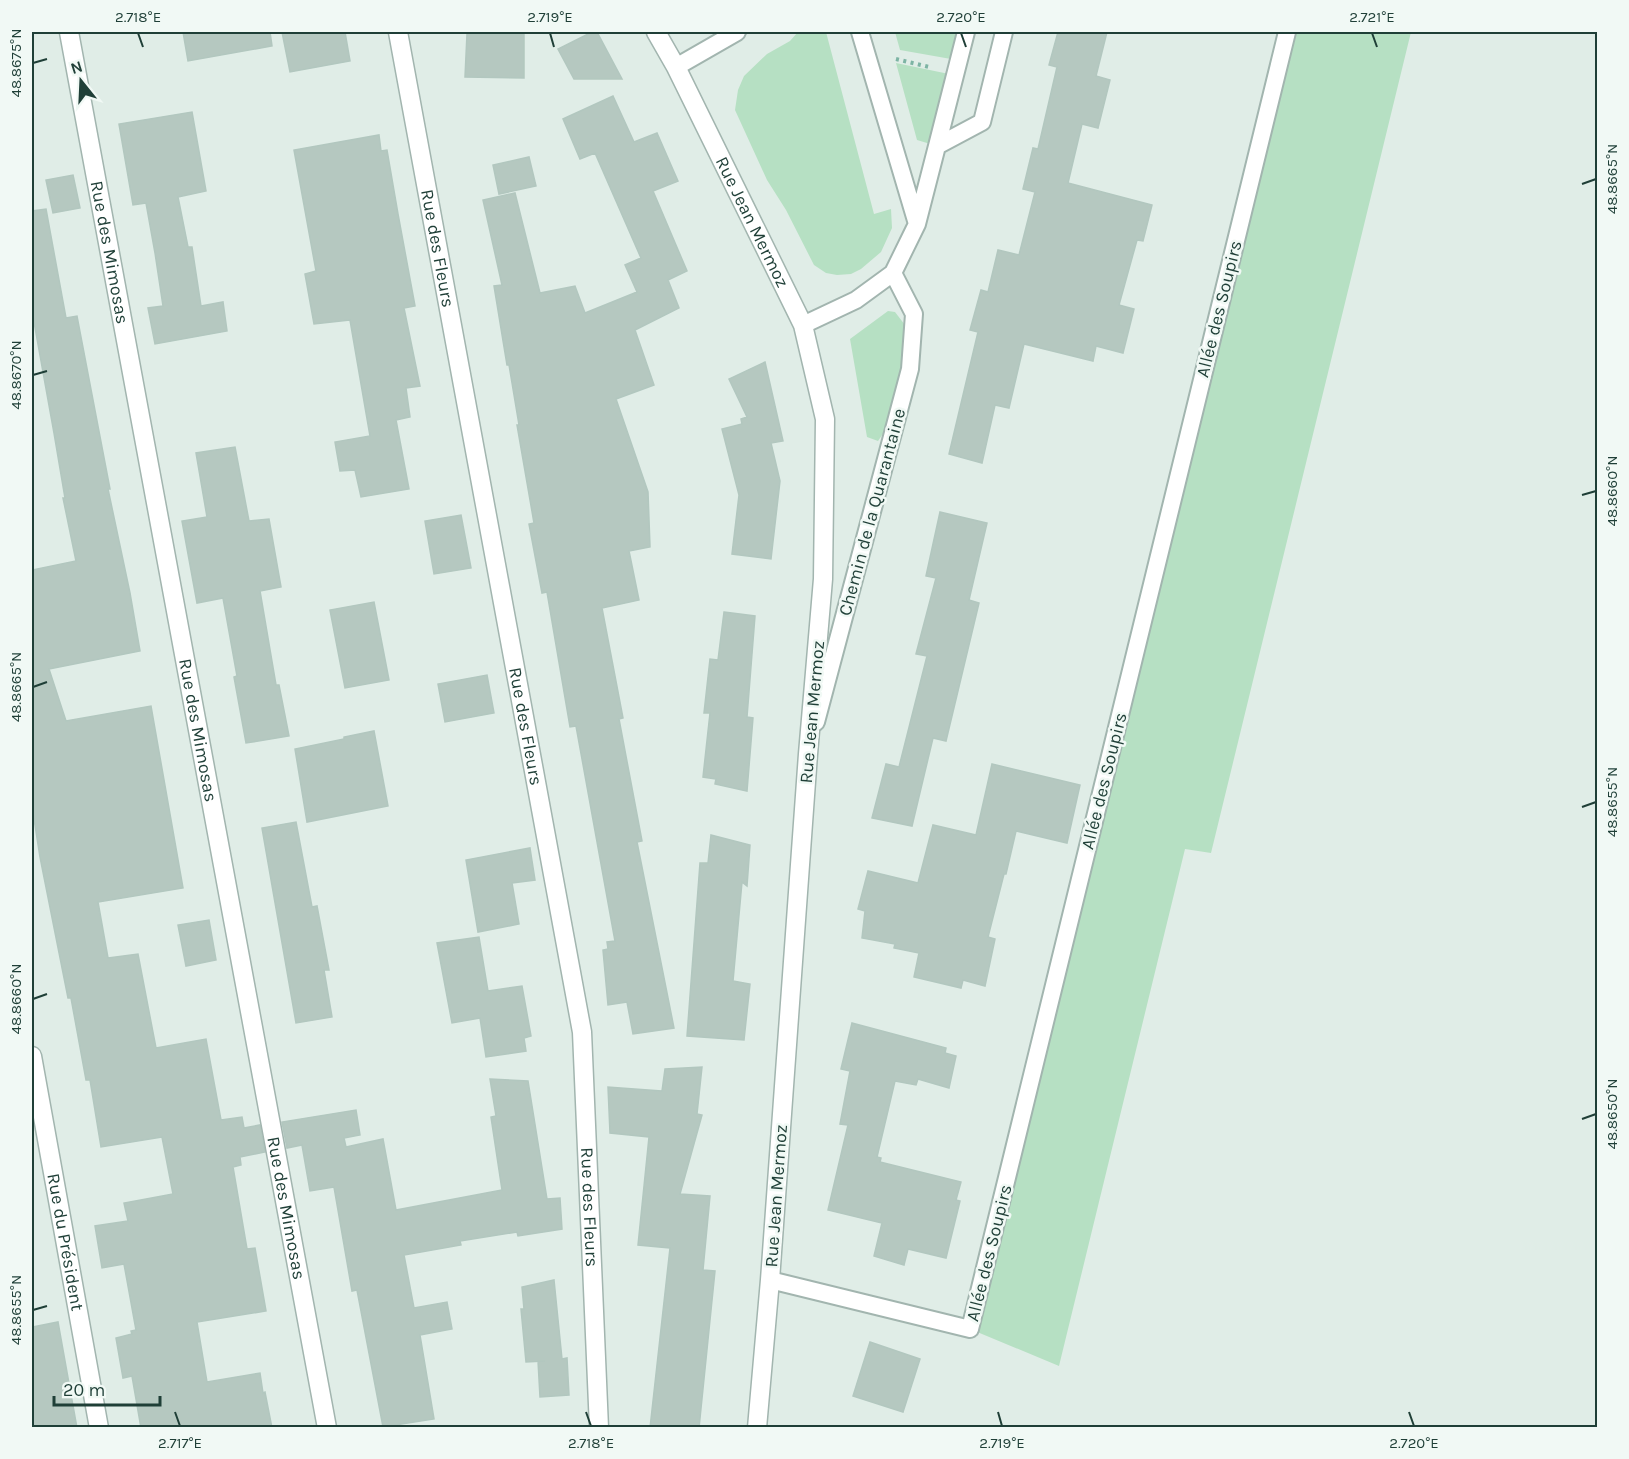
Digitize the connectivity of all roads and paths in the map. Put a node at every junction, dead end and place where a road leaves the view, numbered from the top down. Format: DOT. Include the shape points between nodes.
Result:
graph roads {
  1 [pos="69,32"];
  2 [pos="398,32"];
  3 [pos="656,32"];
  4 [pos="737,32"];
  5 [pos="860,32"];
  6 [pos="966,32"];
  7 [pos="1004,32"];
  8 [pos="1287,32"];
  9 [pos="866,51"];
  10 [pos="676,67"];
  11 [pos="956,74"];
  12 [pos="937,146"];
  13 [pos="917,224"];
  14 [pos="892,273"];
  15 [pos="803,325"];
  16 [pos="808,754"];
  17 [pos="32,1056"];
  18 [pos="770,1280"];
  19 [pos="99,1428"];
  20 [pos="327,1428"];
  21 [pos="599,1428"];
  22 [pos="757,1428"];
  1 -- 20 [label="street, Rue des Mimosas"];
  2 -- 21 [label="street, Rue des Fleurs" via="582,1032"];
  3 -- 10 [label="street, Rue Jean Mermoz"];
  4 -- 10 [label="lane"];
  5 -- 9 [label="lane"];
  6 -- 11 [label="lane"];
  7 -- 12 [label="lane" via="982,122"];
  8 -- 18 [label="lane, Allée des Soupirs" via="970,1329"];
  9 -- 11 [label="path"];
  9 -- 13 [label="lane"];
  10 -- 15 [label="street, Rue Jean Mermoz"];
  11 -- 12 [label="lane"];
  12 -- 13 [label="lane"];
  13 -- 14 [label="lane"];
  14 -- 15 [label="lane" via="856,300"];
  14 -- 16 [label="lane, Chemin de la Quarantaine" via="914,314 910,369"];
  15 -- 16 [label="street, Rue Jean Mermoz" via="825,419 823,579"];
  16 -- 18 [label="street, Rue Jean Mermoz"];
  17 -- 19 [label="street, Rue du Président"];
  18 -- 22 [label="street, Rue Jean Mermoz"];
}
